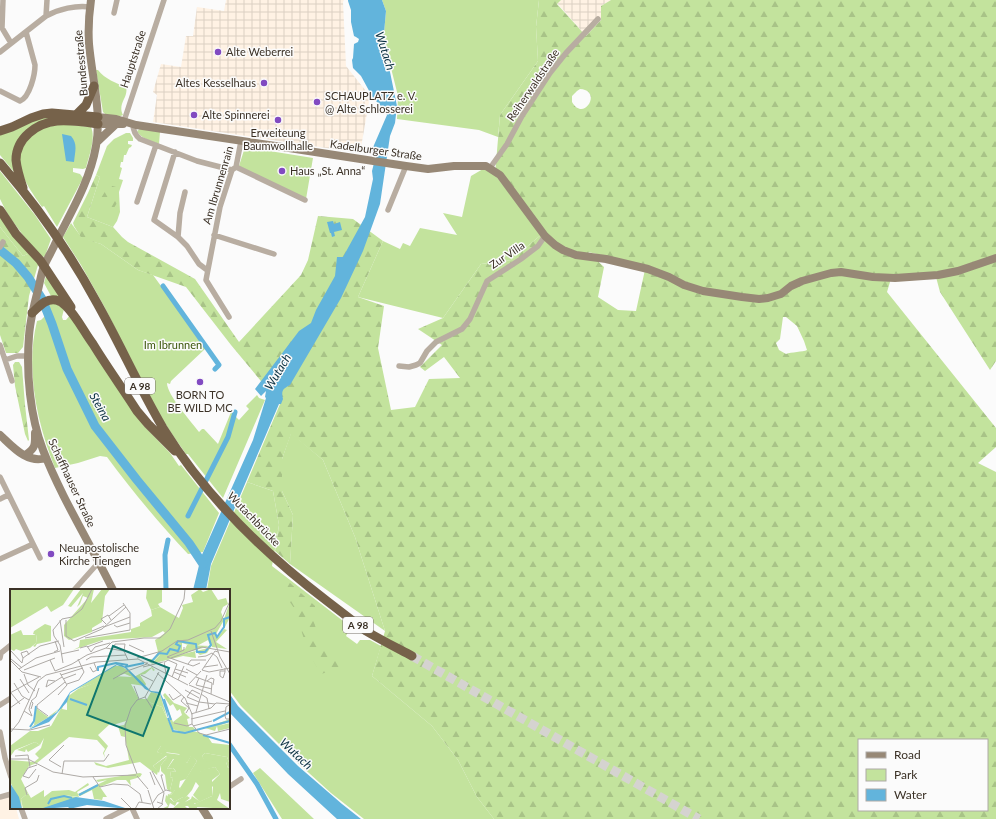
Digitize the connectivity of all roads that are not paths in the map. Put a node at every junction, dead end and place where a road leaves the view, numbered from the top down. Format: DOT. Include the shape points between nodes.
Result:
graph roads {
  1 [pos="2,0"];
  2 [pos="47,0"];
  3 [pos="117,0"];
  4 [pos="164,0"];
  5 [pos="90,3"];
  6 [pos="114,13"];
  7 [pos="46,16"];
  8 [pos="598,19"];
  9 [pos="26,32"];
  10 [pos="11,43"];
  11 [pos="0,52"];
  12 [pos="94,86"];
  13 [pos="0,91"];
  14 [pos="76,115"];
  15 [pos="98,120"];
  16 [pos="121,124"];
  17 [pos="133,124"];
  18 [pos="0,131"];
  19 [pos="241,141"];
  20 [pos="96,142"];
  21 [pos="156,145"];
  22 [pos="175,152"];
  23 [pos="0,163"];
  24 [pos="406,166"];
  25 [pos="234,168"];
  26 [pos="490,168"];
  27 [pos="185,192"];
  28 [pos="26,195"];
  29 [pos="305,200"];
  30 [pos="138,202"];
  31 [pos="0,210"];
  32 [pos="388,210"];
  33 [pos="214,235"];
  34 [pos="545,236"];
  35 [pos="178,237"];
  36 [pos="274,254"];
  37 [pos="996,258"];
  38 [pos="44,267"];
  39 [pos="207,270"];
  40 [pos="34,310"];
  41 [pos="229,317"];
  42 [pos="0,345"];
  43 [pos="28,356"];
  44 [pos="5,360"];
  45 [pos="399,366"];
  46 [pos="12,381"];
  47 [pos="128,397"];
  48 [pos="36,424"];
  49 [pos="0,435"];
  50 [pos="43,449"];
  51 [pos="25,454"];
  52 [pos="46,458"];
  53 [pos="187,463"];
  54 [pos="0,477"];
  55 [pos="8,495"];
  56 [pos="0,499"];
  57 [pos="33,544"];
  58 [pos="40,558"];
  59 [pos="0,559"];
  60 [pos="99,562"];
  61 [pos="75,589"];
  62 [pos="112,589"];
  63 [pos="10,646"];
  64 [pos="0,655"];
  65 [pos="412,656"];
  66 [pos="10,699"];
  67 [pos="0,704"];
  68 [pos="0,732"];
  69 [pos="10,755"];
  70 [pos="5,758"];
  71 [pos="10,775"];
  72 [pos="241,779"];
  73 [pos="230,786"];
  74 [pos="10,794"];
  75 [pos="0,797"];
  76 [pos="23,809"];
  77 [pos="126,809"];
  78 [pos="132,809"];
  79 [pos="203,809"];
  80 [pos="25,819"];
  81 [pos="106,819"];
  82 [pos="137,819"];
  83 [pos="209,819"];
  1 -- 10 [label="street" via="2,28"];
  2 -- 7 [label="street"];
  3 -- 6 [label="street"];
  4 -- 16 [label="street, Hauptstraße"];
  5 -- 7 [label="street"];
  5 -- 12 [label="main road, Bundesstraße" via="89,39"];
  7 -- 9 [label="street"];
  8 -- 26 [label="street, Reiherwaldstraße" via="550,73"];
  9 -- 10 [label="street"];
  9 -- 13 [label="street" via="35,65 27,94 20,100"];
  10 -- 11 [label="street"];
  12 -- 14 [label="highway" via="86,104"];
  12 -- 15 [label="main road, Bundesstraße"];
  14 -- 15 [label="highway"];
  14 -- 18 [label="highway" via="43,114"];
  15 -- 16 [label="main road, Kadelburger Straße" via="109,118"];
  15 -- 20 [label="main road, Bundesstraße"];
  15 -- 28 [label="highway" via="57,121 40,125 26,136 16,159"];
  16 -- 17 [label="main road, Kadelburger Straße"];
  16 -- 20 [label="main road"];
  17 -- 19 [label="main road, Kadelburger Straße"];
  17 -- 21 [label="street" via="133,129 140,139"];
  19 -- 24 [label="main road, Kadelburger Straße"];
  19 -- 25 [label="street, Am Ibrunnenrain"];
  20 -- 38 [label="main road, Bundesstraße" via="86,181"];
  21 -- 22 [label="street"];
  21 -- 30 [label="street"];
  22 -- 25 [label="street" via="197,161"];
  22 -- 35 [label="street" via="154,220"];
  23 -- 28 [label="highway, A 98"];
  24 -- 26 [label="main road, Kadelburger Straße" via="428,169 454,166"];
  24 -- 32 [label="street"];
  25 -- 29 [label="street"];
  25 -- 33 [label="street, Am Ibrunnenrain" via="220,207"];
  26 -- 34 [label="main road" via="500,175"];
  27 -- 35 [label="street"];
  28 -- 53 [label="highway, A 98" via="73,263 140,386"];
  31 -- 38 [label="highway"];
  33 -- 36 [label="street, Am Ibrunnenrain"];
  33 -- 39 [label="street, Am Ibrunnenrain"];
  34 -- 37 [label="main road" via="563,250 576,255 648,269 684,285 703,290 759,299 781,294 802,281 831,273 895,278 938,275"];
  34 -- 45 [label="street, Zur Villa" via="538,246 521,259 486,281 470,319 462,329 436,342 427,350 420,363 409,367"];
  35 -- 39 [label="street" via="199,264"];
  38 -- 40 [label="main road, Schaffhauser Straße"];
  38 -- 47 [label="highway"];
  39 -- 41 [label="street, Am Ibrunnenrain" via="206,280"];
  40 -- 43 [label="main road, Schaffhauser Straße"];
  40 -- 47 [label="highway" via="45,302 54,300 70,310"];
  42 -- 44 [label="street"];
  43 -- 44 [label="street" via="16,356"];
  43 -- 48 [label="main road, Schaffhauser Straße" via="29,386"];
  44 -- 46 [label="street"];
  47 -- 53 [label="highway" via="148,424"];
  48 -- 50 [label="main road, Schaffhauser Straße"];
  48 -- 51 [label="main road" via="35,446"];
  49 -- 51 [label="main road"];
  50 -- 51 [label="main road"];
  50 -- 52 [label="main road, Schaffhauser Straße"];
  51 -- 52 [label="main road" via="38,460"];
  52 -- 60 [label="main road, Schaffhauser Straße"];
  53 -- 65 [label="highway, Wutachbrücke / A 98" via="240,525 308,587 367,631"];
  54 -- 55 [label="street"];
  55 -- 56 [label="street"];
  55 -- 57 [label="street"];
  57 -- 58 [label="street"];
  57 -- 59 [label="street"];
  60 -- 61 [label="street"];
  60 -- 62 [label="main road, Schaffhauser Straße"];
  63 -- 64 [label="street"];
  66 -- 67 [label="street"];
  68 -- 70 [label="street"];
  69 -- 70 [label="street"];
  70 -- 71 [label="street"];
  72 -- 73 [label="street"];
  74 -- 75 [label="street"];
  76 -- 80 [label="street"];
  77 -- 81 [label="street"];
  78 -- 82 [label="street"];
  79 -- 83 [label="main road"];
}
